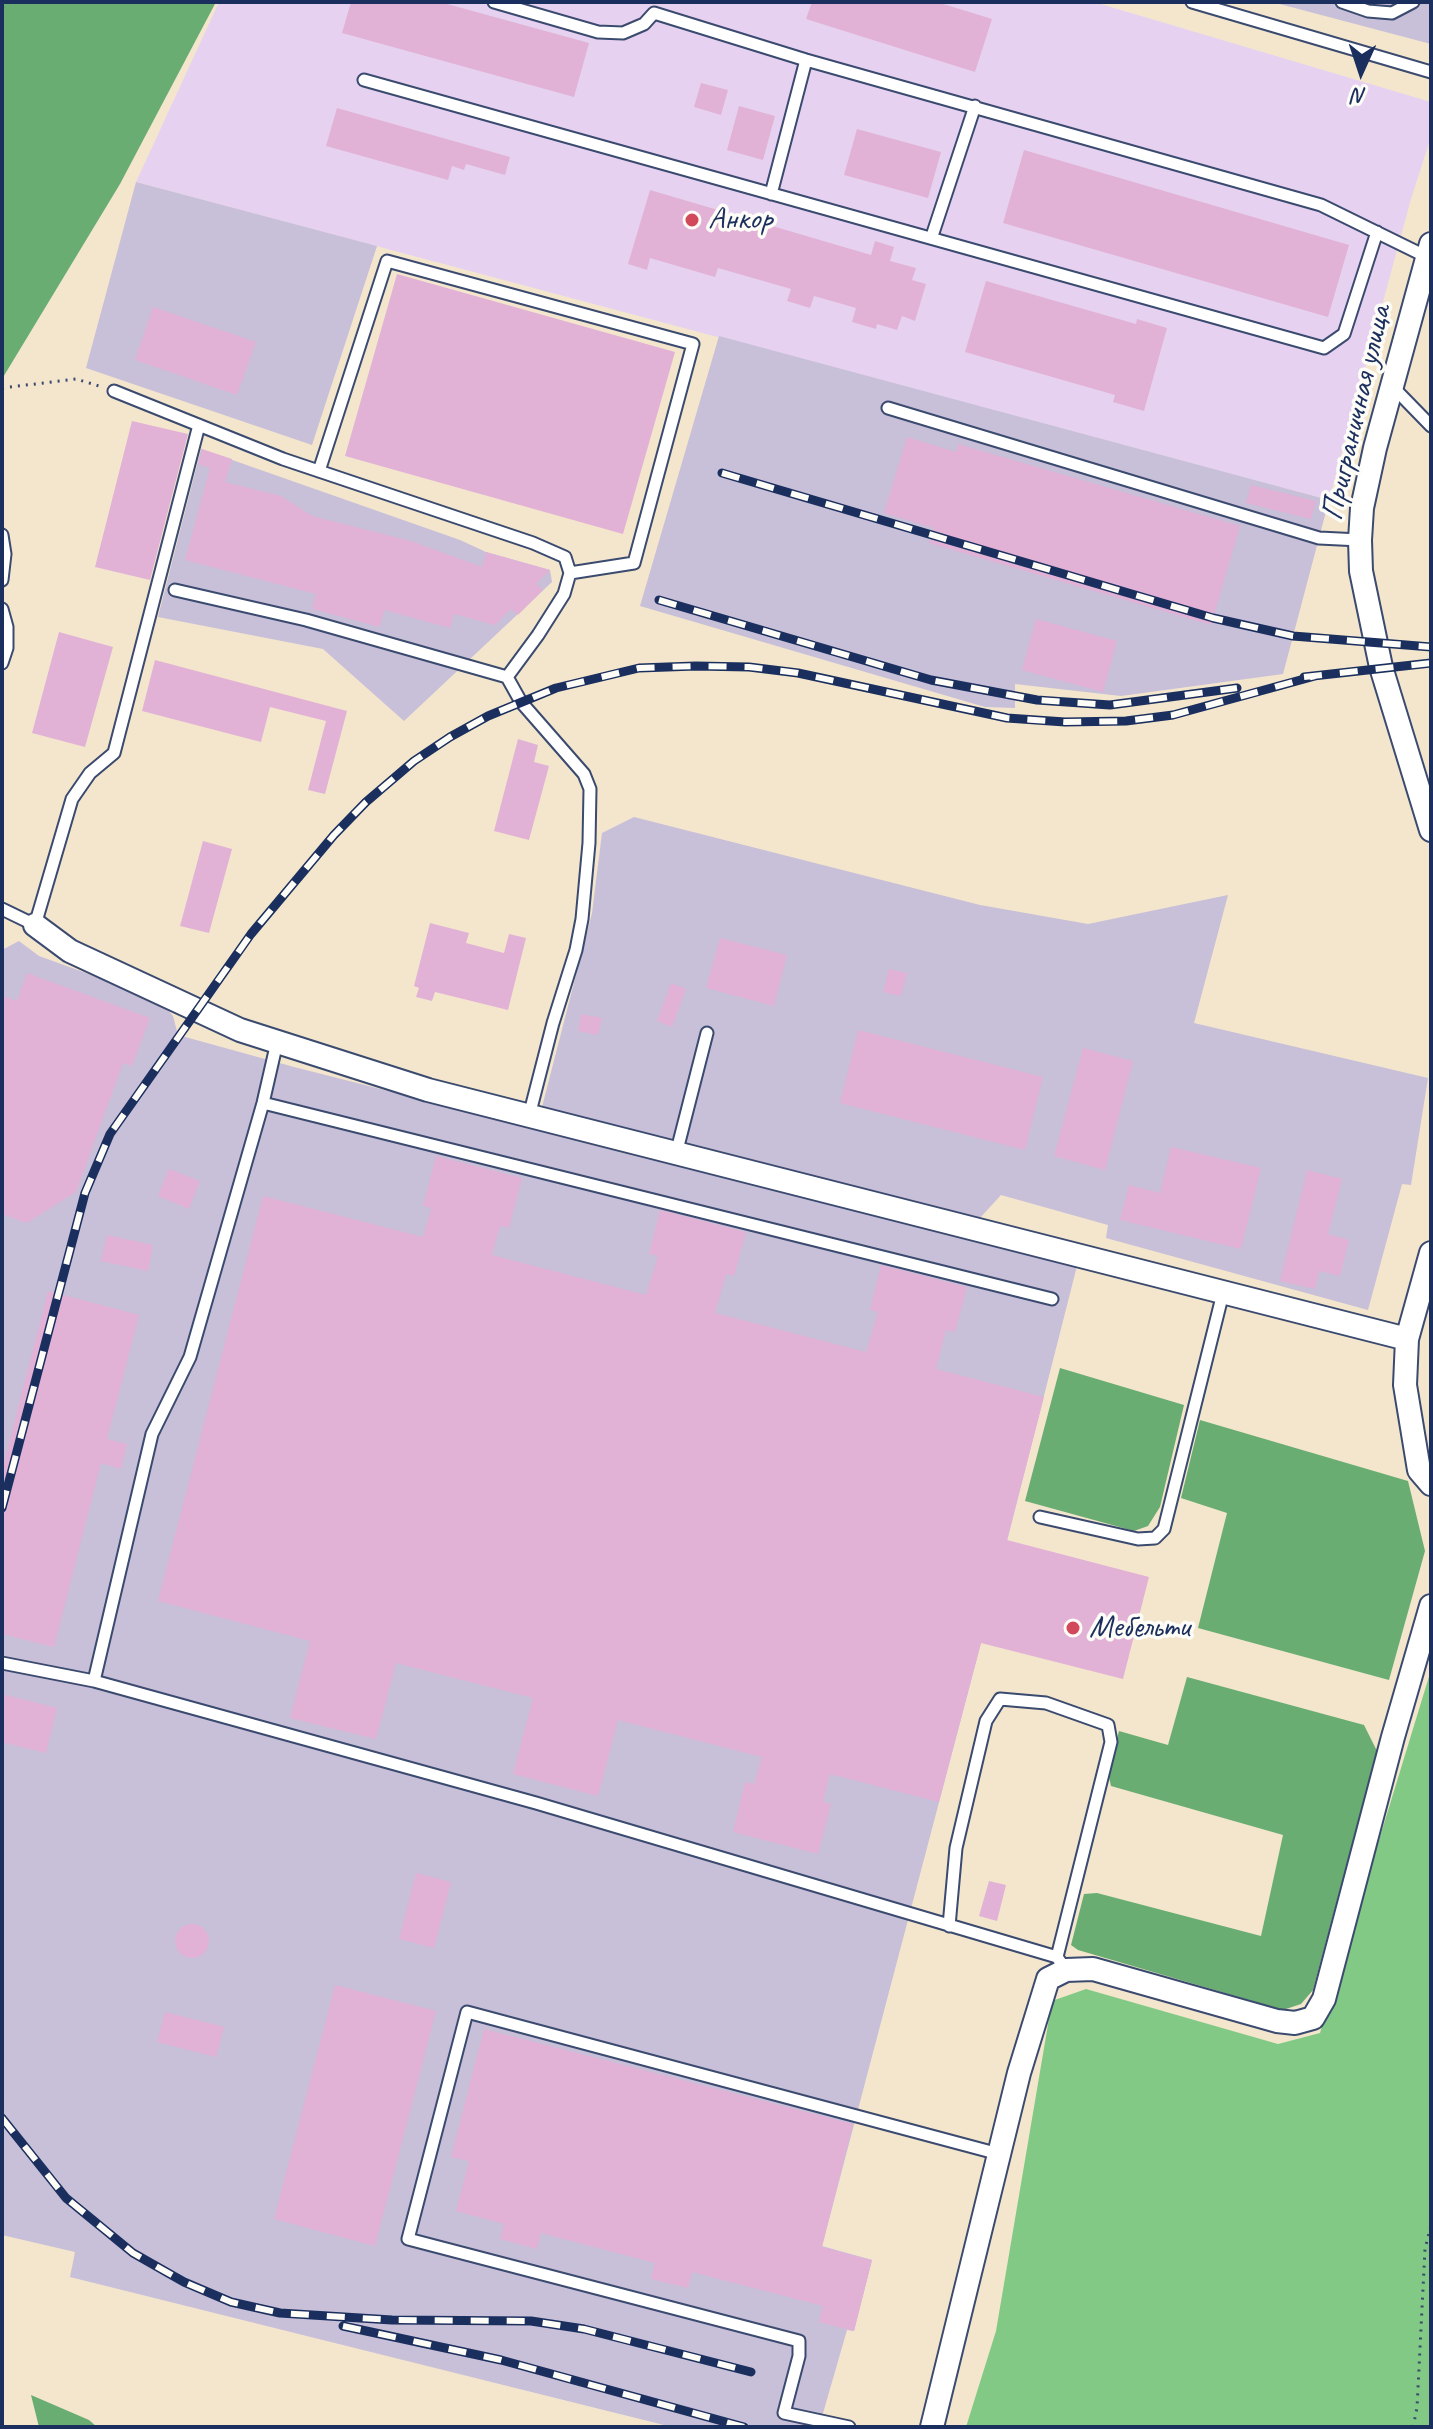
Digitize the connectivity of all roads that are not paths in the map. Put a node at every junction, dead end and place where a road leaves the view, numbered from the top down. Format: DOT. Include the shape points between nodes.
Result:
graph roads {
  1 [pos="494,2"];
  2 [pos="1192,2"];
  3 [pos="1342,2"];
  4 [pos="1407,3"];
  5 [pos="656,7"];
  6 [pos="806,60"];
  7 [pos="1431,72"];
  8 [pos="364,80"];
  9 [pos="975,106"];
  10 [pos="771,194"];
  11 [pos="1377,232"];
  12 [pos="932,236"];
  13 [pos="1429,250"];
  14 [pos="1393,387"];
  15 [pos="114,391"];
  16 [pos="888,408"];
  17 [pos="199,425"];
  18 [pos="1431,426"];
  19 [pos="319,471"];
  20 [pos="2,535"];
  21 [pos="1360,540"];
  22 [pos="570,573"];
  23 [pos="2,580"];
  24 [pos="175,590"];
  25 [pos="2,609"];
  26 [pos="5,646"];
  27 [pos="2,663"];
  28 [pos="507,677"];
  29 [pos="1431,830"];
  30 [pos="2,909"];
  31 [pos="35,925"];
  32 [pos="707,1033"];
  33 [pos="277,1042"];
  34 [pos="263,1103"];
  35 [pos="529,1116"];
  36 [pos="676,1154"];
  37 [pos="1431,1253"];
  38 [pos="1223,1293"];
  39 [pos="1052,1299"];
  40 [pos="1407,1339"];
  41 [pos="1431,1484"];
  42 [pos="1040,1517"];
  43 [pos="1431,1606"];
  44 [pos="2,1663"];
  45 [pos="94,1681"];
  46 [pos="949,1926"];
  47 [pos="1062,1964"];
  48 [pos="999,2154"];
  49 [pos="849,2427"];
  50 [pos="932,2427"];
  1 -- 5 [label="lane" via="598,32 623,33 644,24"];
  2 -- 7 [label="lane"];
  3 -- 4 [label="lane" via="1392,13"];
  5 -- 6 [label="lane"];
  6 -- 9 [label="lane"];
  6 -- 10 [label="lane"];
  8 -- 10 [label="lane"];
  9 -- 11 [label="lane" via="1321,205"];
  9 -- 12 [label="lane"];
  10 -- 12 [label="lane"];
  11 -- 12 [label="lane" via="1344,334 1324,348"];
  11 -- 13 [label="lane"];
  13 -- 14 [label="street, Приграничная улица"];
  14 -- 18 [label="lane"];
  14 -- 21 [label="street, Приграничная улица" via="1362,508"];
  15 -- 17 [label="lane"];
  16 -- 21 [label="lane" via="1319,538"];
  17 -- 19 [label="lane"];
  17 -- 31 [label="lane" via="114,753 90,773 72,799"];
  19 -- 22 [label="lane" via="533,543 565,557"];
  19 -- 22 [label="lane" via="387,261 693,344 634,563"];
  20 -- 23 [label="lane"];
  21 -- 29 [label="street, Приграничная улица" via="1361,571 1381,667"];
  22 -- 28 [label="lane" via="564,594"];
  24 -- 28 [label="lane" via="306,620"];
  25 -- 26 [label="lane"];
  26 -- 27 [label="lane"];
  28 -- 35 [label="lane" via="521,702 584,774 590,789 582,919"];
  30 -- 31 [label="lane"];
  31 -- 33 [label="street" via="84,958 207,1016"];
  32 -- 36 [label="lane"];
  33 -- 34 [label="lane"];
  33 -- 35 [label="street"];
  34 -- 39 [label="lane"];
  34 -- 45 [label="lane" via="190,1357 152,1434"];
  35 -- 36 [label="street"];
  36 -- 38 [label="street"];
  37 -- 40 [label="street"];
  38 -- 40 [label="street"];
  38 -- 42 [label="lane" via="1164,1529 1155,1538 1138,1539"];
  40 -- 41 [label="street" via="1405,1385 1413,1439 1419,1470"];
  43 -- 47 [label="street" via="1324,1999 1313,2018 1277,2021"];
  44 -- 45 [label="lane"];
  45 -- 46 [label="lane" via="536,1803"];
  46 -- 47 [label="lane"];
  46 -- 47 [label="lane" via="956,1848 986,1721 1000,1699 1046,1703 1108,1725 1111,1742"];
  47 -- 48 [label="street" via="1048,1979"];
  48 -- 49 [label="lane" via="467,2012 408,2239 799,2341 784,2413"];
  48 -- 50 [label="street"];
}
